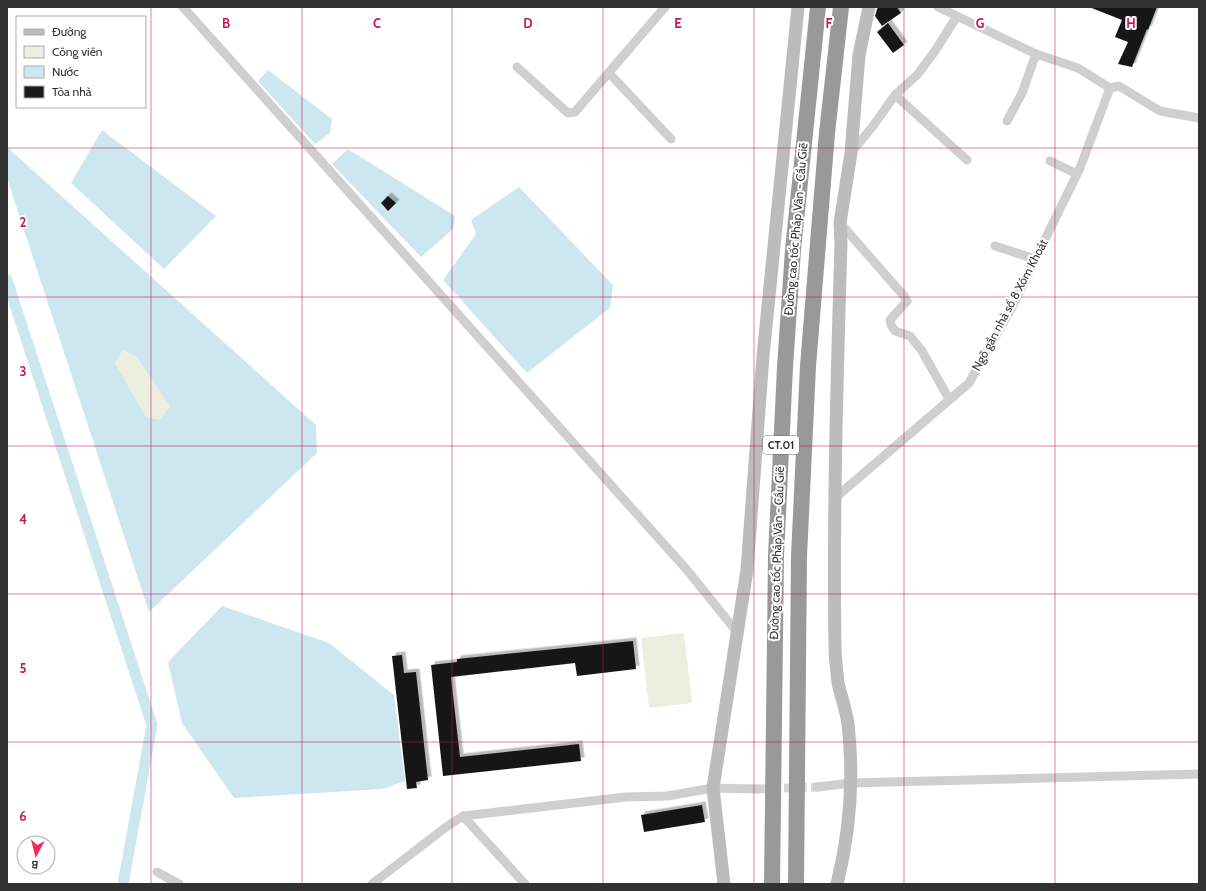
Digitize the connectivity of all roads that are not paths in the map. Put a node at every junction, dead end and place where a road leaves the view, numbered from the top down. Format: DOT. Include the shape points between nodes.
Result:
graph roads {
  1 [pos="183,7"];
  2 [pos="665,7"];
  3 [pos="798,7"];
  4 [pos="818,7"];
  5 [pos="841,7"];
  6 [pos="869,7"];
  7 [pos="938,7"];
  8 [pos="957,16"];
  9 [pos="1036,54"];
  10 [pos="517,67"];
  11 [pos="609,73"];
  12 [pos="1110,88"];
  13 [pos="895,95"];
  14 [pos="1199,118"];
  15 [pos="1007,121"];
  16 [pos="671,139"];
  17 [pos="851,154"];
  18 [pos="967,160"];
  19 [pos="1050,161"];
  20 [pos="1076,174"];
  21 [pos="840,223"];
  22 [pos="995,246"];
  23 [pos="1035,259"];
  24 [pos="949,399"];
  25 [pos="835,498"];
  26 [pos="737,632"];
  27 [pos="1199,774"];
  28 [pos="850,783"];
  29 [pos="818,787"];
  30 [pos="713,788"];
  31 [pos="757,789"];
  32 [pos="463,816"];
  33 [pos="157,872"];
  34 [pos="179,884"];
  35 [pos="372,884"];
  36 [pos="525,884"];
  37 [pos="724,884"];
  38 [pos="772,884"];
  39 [pos="796,884"];
  40 [pos="837,884"];
  1 -- 26 [label="street" via="695,579"];
  2 -- 11 [label="street"];
  3 -- 26 [label="street" via="763,356 747,570"];
  4 -- 38 [label="highway, Đường cao tốc Pháp Vân - Cầu Giẽ / CT.01" via="793,250 785,367 776,556"];
  5 -- 39 [label="highway, Đường cao tốc Pháp Vân - Cầu Giẽ / CT.01" via="827,134 808,366 799,556"];
  6 -- 17 [label="street" via="858,54"];
  7 -- 8 [label="street"];
  8 -- 9 [label="street"];
  8 -- 13 [label="street" via="917,75"];
  9 -- 12 [label="street" via="1078,68"];
  9 -- 15 [label="street" via="1022,92"];
  10 -- 11 [label="street" via="568,113 576,112"];
  11 -- 16 [label="street"];
  12 -- 14 [label="street" via="1119,86 1160,111"];
  12 -- 20 [label="street, Ngõ gần nhà số 8 Xóm Khoát"];
  13 -- 17 [label="street"];
  13 -- 18 [label="street"];
  17 -- 21 [label="street"];
  19 -- 20 [label="street"];
  20 -- 23 [label="street, Ngõ gần nhà số 8 Xóm Khoát"];
  21 -- 24 [label="street" via="904,296 907,301 890,320 891,325 895,330 910,336 922,351"];
  21 -- 25 [label="street"];
  22 -- 23 [label="street"];
  23 -- 24 [label="street, Ngõ gần nhà số 8 Xóm Khoát" via="1012,307 969,383"];
  24 -- 25 [label="street, Ngõ gần nhà số 8 Xóm Khoát"];
  25 -- 28 [label="street" via="835,649 838,683 847,721"];
  26 -- 30 [label="street"];
  27 -- 28 [label="street"];
  28 -- 29 [label="street"];
  28 -- 40 [label="street" via="849,823"];
  30 -- 31 [label="street"];
  30 -- 32 [label="street" via="667,796 626,797"];
  30 -- 37 [label="street"];
  32 -- 35 [label="street"];
  32 -- 36 [label="street"];
  33 -- 34 [label="street"];
}
